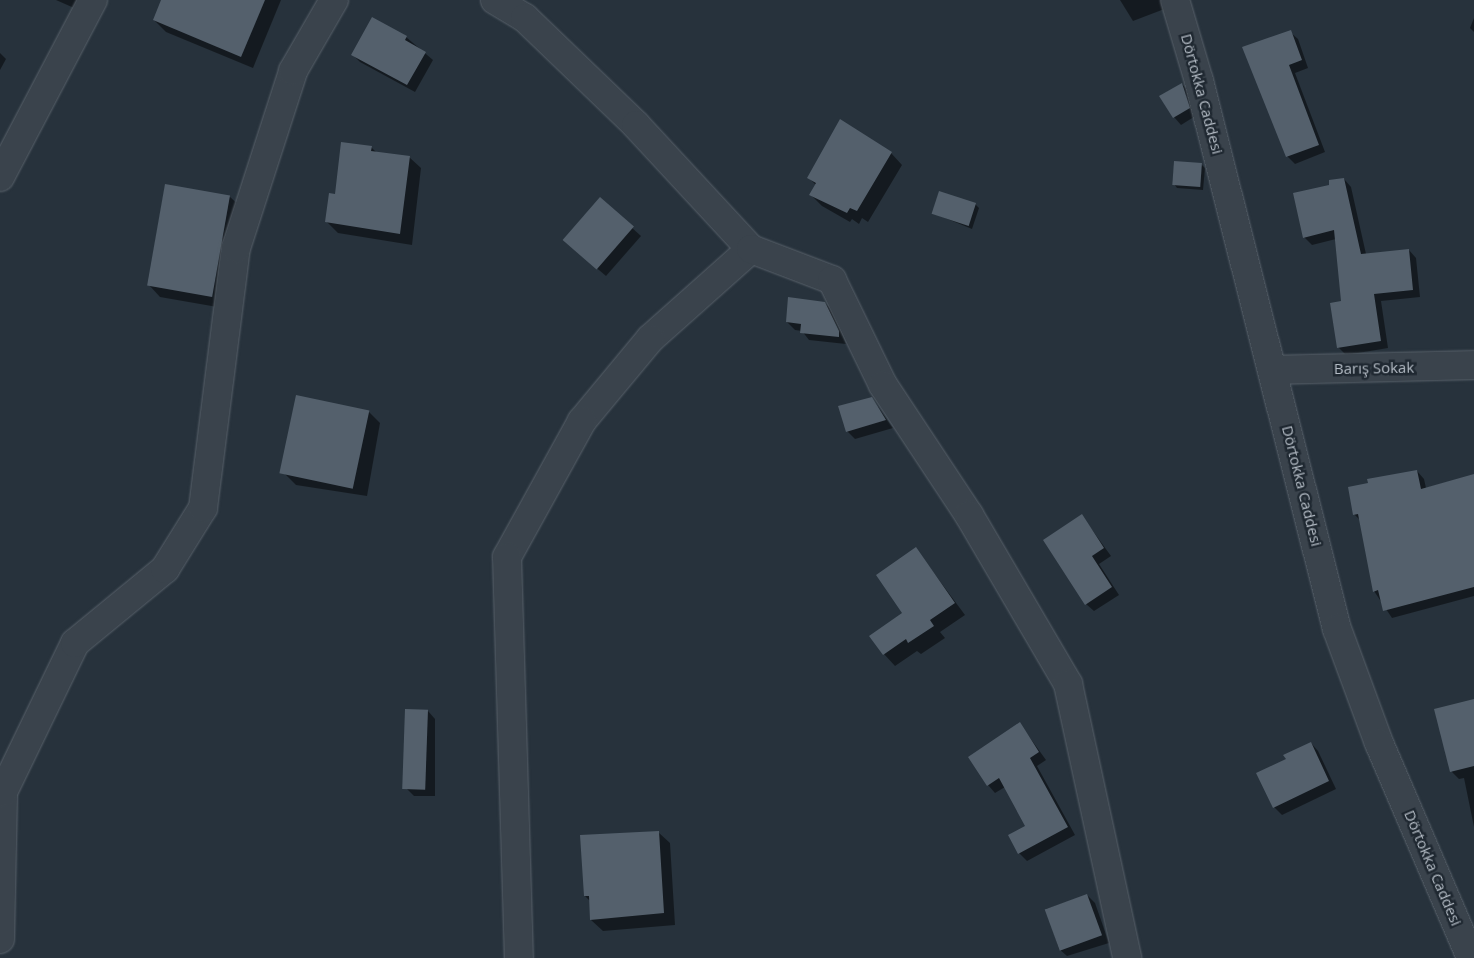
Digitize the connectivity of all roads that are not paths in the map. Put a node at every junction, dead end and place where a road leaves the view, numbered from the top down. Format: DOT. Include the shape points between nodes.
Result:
graph roads {
  1 [pos="93,0"];
  2 [pos="334,0"];
  3 [pos="496,0"];
  4 [pos="1176,0"];
  5 [pos="0,177"];
  6 [pos="751,248"];
  7 [pos="1474,365"];
  8 [pos="1273,370"];
  9 [pos="0,939"];
  10 [pos="519,958"];
  11 [pos="1127,958"];
  12 [pos="1471,958"];
  1 -- 5 [label="street"];
  2 -- 9 [label="street" via="293,71 236,248 203,508 165,569 75,643 3,792"];
  3 -- 6 [label="street" via="525,18 636,125"];
  4 -- 8 [label="street, Dörtokka Caddesi"];
  6 -- 10 [label="street" via="650,339 582,421 507,556"];
  6 -- 11 [label="street" via="832,280 883,385 969,515 1068,684"];
  7 -- 8 [label="street, Barış Sokak"];
  8 -- 12 [label="street, Dörtokka Caddesi" via="1337,629 1379,743"];
}
